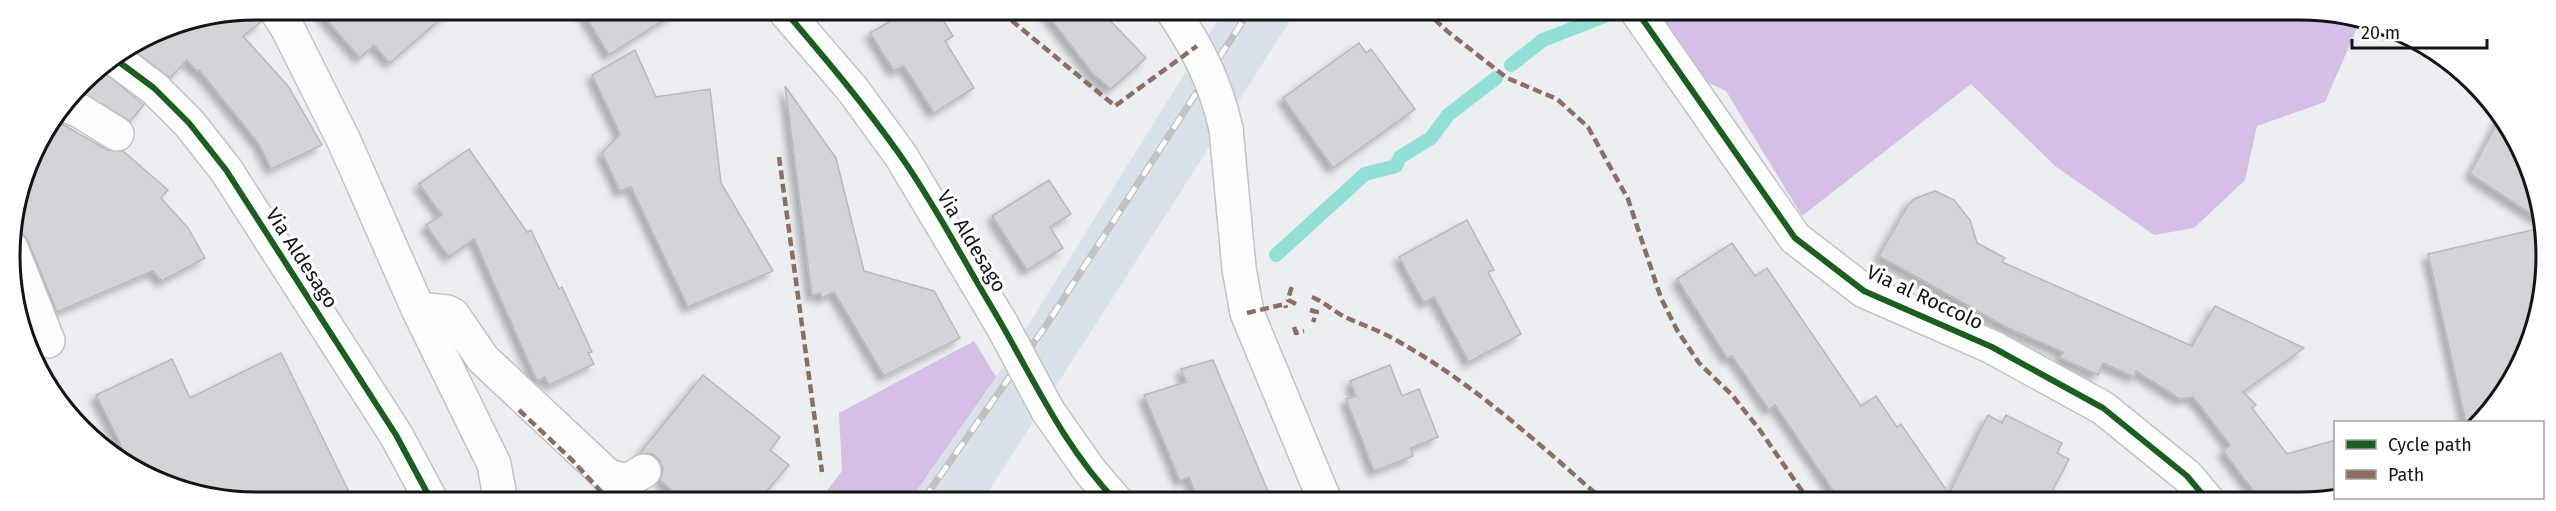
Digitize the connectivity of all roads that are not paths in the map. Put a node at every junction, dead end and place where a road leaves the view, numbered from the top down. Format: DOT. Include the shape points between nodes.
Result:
graph roads {
  1 [pos="283,20"];
  2 [pos="793,20"];
  3 [pos="1179,20"];
  4 [pos="1643,21"];
  5 [pos="119,63"];
  6 [pos="72,108"];
  7 [pos="117,134"];
  8 [pos="20,273"];
  9 [pos="418,309"];
  10 [pos="48,341"];
  11 [pos="644,471"];
  12 [pos="427,492"];
  13 [pos="500,492"];
  14 [pos="1108,492"];
  15 [pos="1321,492"];
  16 [pos="2200,492"];
  1 -- 9 [label="street" via="344,141"];
  2 -- 14 [label="street, Via Aldesago, bridge" via="853,90 902,156 1048,411"];
  3 -- 15 [label="street, bridge" via="1197,46 1218,94 1226,129 1247,313"];
  4 -- 16 [label="street, Via al Roccolo" via="1795,238 1864,291 1992,347 2103,408 2187,476"];
  5 -- 12 [label="street, Via Aldesago" via="189,123 226,170 396,435"];
  6 -- 7 [label="street"];
  8 -- 10 [label="street"];
  9 -- 11 [label="street" via="453,315 483,359 608,476 627,481"];
  9 -- 13 [label="street" via="494,464"];
}
